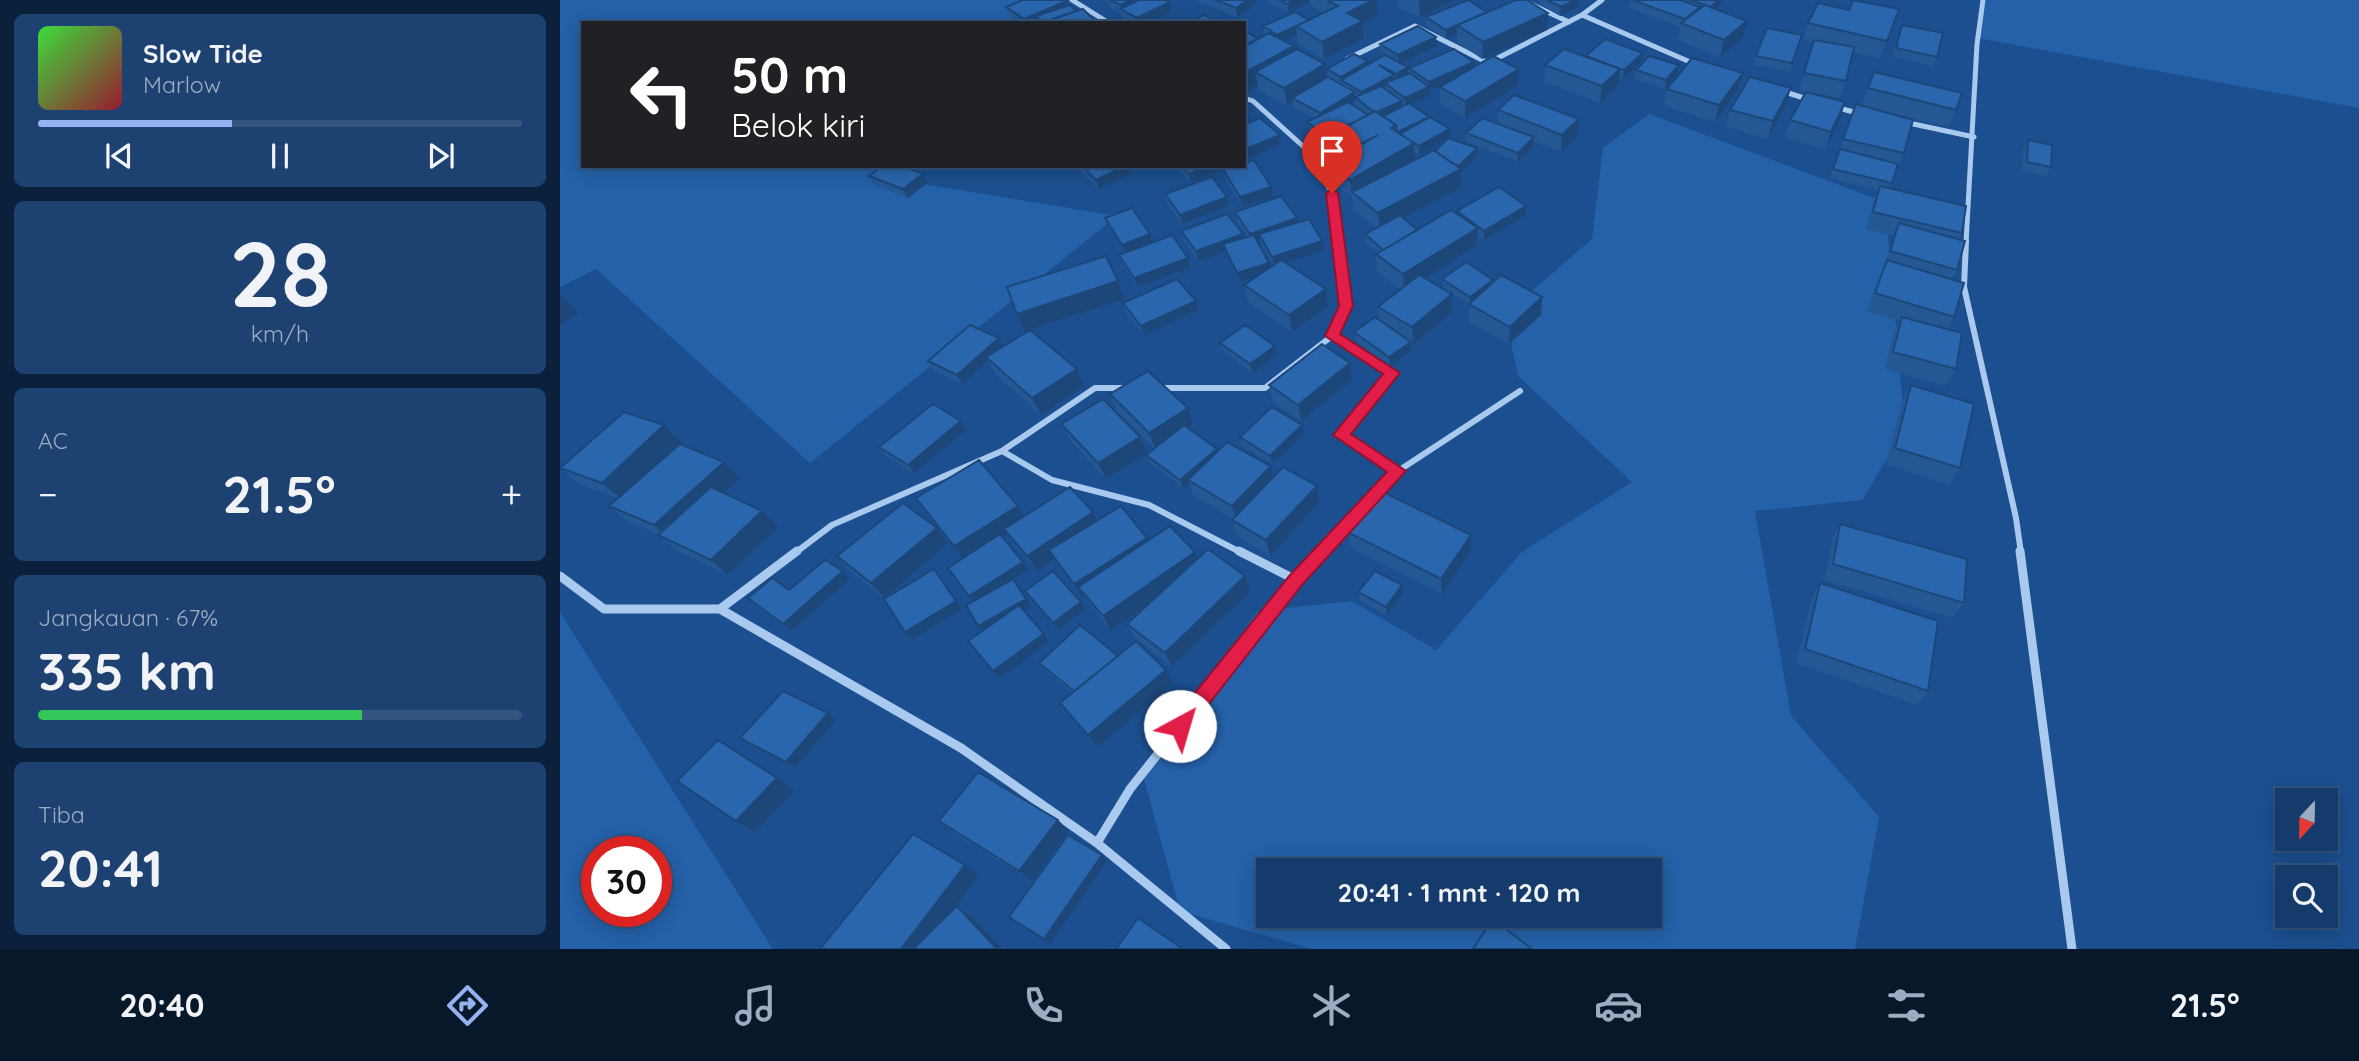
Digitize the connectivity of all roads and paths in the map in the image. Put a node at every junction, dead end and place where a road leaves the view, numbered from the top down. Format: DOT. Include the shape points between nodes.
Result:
graph roads {
  1 [pos="1072,0"];
  2 [pos="1522,0"];
  3 [pos="1602,0"];
  4 [pos="1983,0"];
  5 [pos="1582,16"];
  6 [pos="1106,21"];
  7 [pos="1569,22"];
  8 [pos="1340,63"];
  9 [pos="1709,70"];
  10 [pos="1772,89"];
  11 [pos="1246,99"];
  12 [pos="1874,116"];
  13 [pos="1899,121"];
  14 [pos="1974,137"];
  15 [pos="1332,336"];
  16 [pos="1134,388"];
  17 [pos="1147,388"];
  18 [pos="1520,391"];
  19 [pos="1002,451"];
  20 [pos="1398,471"];
  21 [pos="560,576"];
  22 [pos="1296,580"];
  23 [pos="720,609"];
  24 [pos="1097,843"];
  25 [pos="1226,949"];
  26 [pos="2072,949"];
  1 -- 6 [label="street"];
  2 -- 7 [label="street"];
  3 -- 5 [label="street"];
  4 -- 14 [label="street"];
  5 -- 7 [label="street"];
  5 -- 9 [label="street"];
  7 -- 8 [label="street" via="1488,64 1415,26"];
  10 -- 12 [label="street"];
  11 -- 15 [label="street" via="1305,148 1332,193 1346,306"];
  13 -- 14 [label="street"];
  14 -- 26 [label="street" via="1964,287 2016,518"];
  15 -- 17 [label="street" via="1265,387"];
  15 -- 20 [label="street" via="1393,373 1341,435"];
  16 -- 19 [label="street" via="1095,388"];
  18 -- 20 [label="street"];
  19 -- 22 [label="street" via="1052,480 1149,505"];
  19 -- 23 [label="street" via="832,525"];
  20 -- 22 [label="street"];
  21 -- 23 [label="street" via="604,608"];
  22 -- 24 [label="street" via="1130,789"];
  23 -- 24 [label="street" via="961,748"];
  24 -- 25 [label="street"];
}
